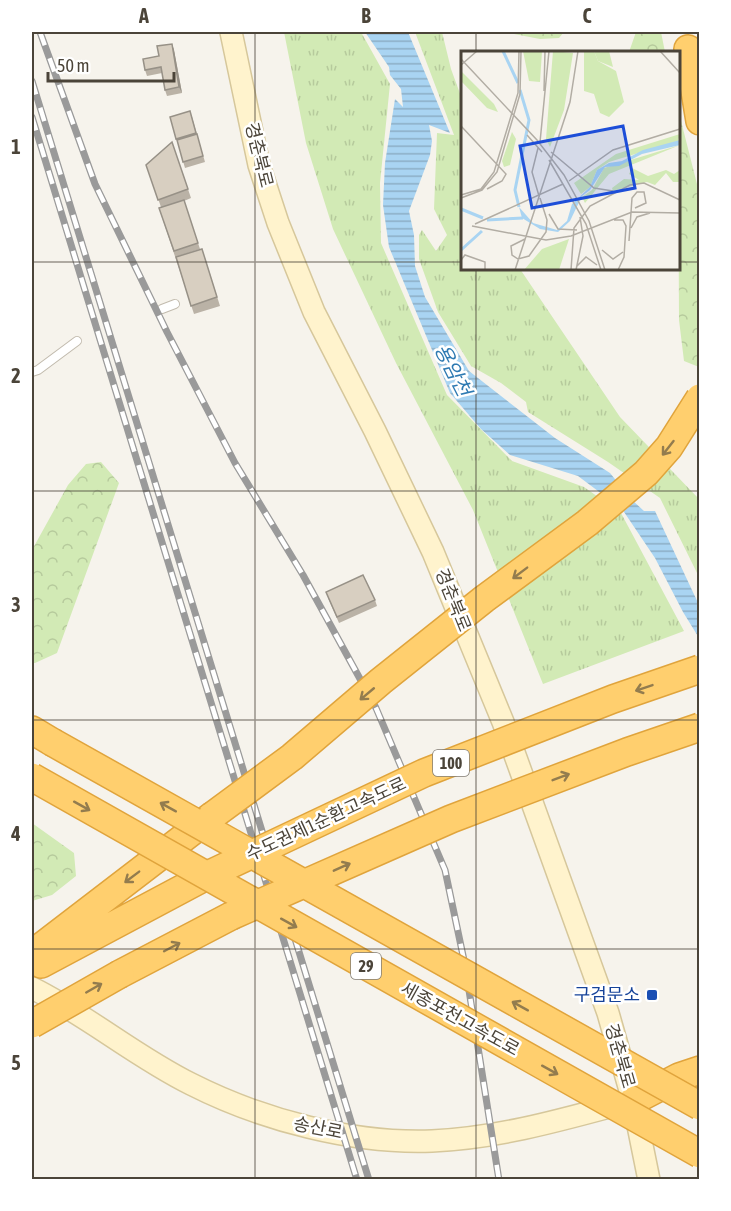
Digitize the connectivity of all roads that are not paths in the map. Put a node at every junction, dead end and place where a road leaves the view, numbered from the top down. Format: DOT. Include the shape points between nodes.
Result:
graph roads {
  1 [pos="231,32"];
  2 [pos="687,40"];
  3 [pos="699,90"];
  4 [pos="699,121"];
  5 [pos="175,304"];
  6 [pos="162,309"];
  7 [pos="77,341"];
  8 [pos="32,372"];
  9 [pos="699,398"];
  10 [pos="699,669"];
  11 [pos="699,727"];
  12 [pos="42,736"];
  13 [pos="32,777"];
  14 [pos="66,940"];
  15 [pos="32,954"];
  16 [pos="32,969"];
  17 [pos="32,988"];
  18 [pos="32,1024"];
  19 [pos="699,1070"];
  20 [pos="699,1096"];
  21 [pos="633,1101"];
  22 [pos="699,1106"];
  23 [pos="699,1154"];
  24 [pos="649,1179"];
  1 -- 21 [label="street, 경춘북로" via="259,165 278,223 314,312 433,552 503,722 608,1013"];
  2 -- 3 [label="highway"];
  2 -- 4 [label="highway"];
  5 -- 6 [label="lane"];
  7 -- 8 [label="lane"];
  9 -- 14 [label="highway, one-way, bridge" via="669,447 646,473 381,681 292,757 212,816"];
  10 -- 14 [label="highway, 수도권제1순환고속도로 / 100, one-way, bridge" via="424,773"];
  18 -- 11 [label="highway, one-way, bridge" via="231,916 451,819"];
  22 -- 12 [label="highway, 29, one-way, bridge"];
  13 -- 23 [label="highway, 세종포천고속도로 / 29, one-way, bridge"];
  14 -- 15 [label="highway"];
  14 -- 16 [label="highway, 수도권제1순환고속도로 / 100"];
  17 -- 21 [label="street, 송산로" via="190,1084 261,1113 326,1131 380,1139 443,1140 520,1130"];
  19 -- 21 [label="highway"];
  20 -- 21 [label="highway"];
  21 -- 24 [label="street, 경춘북로"];
}
